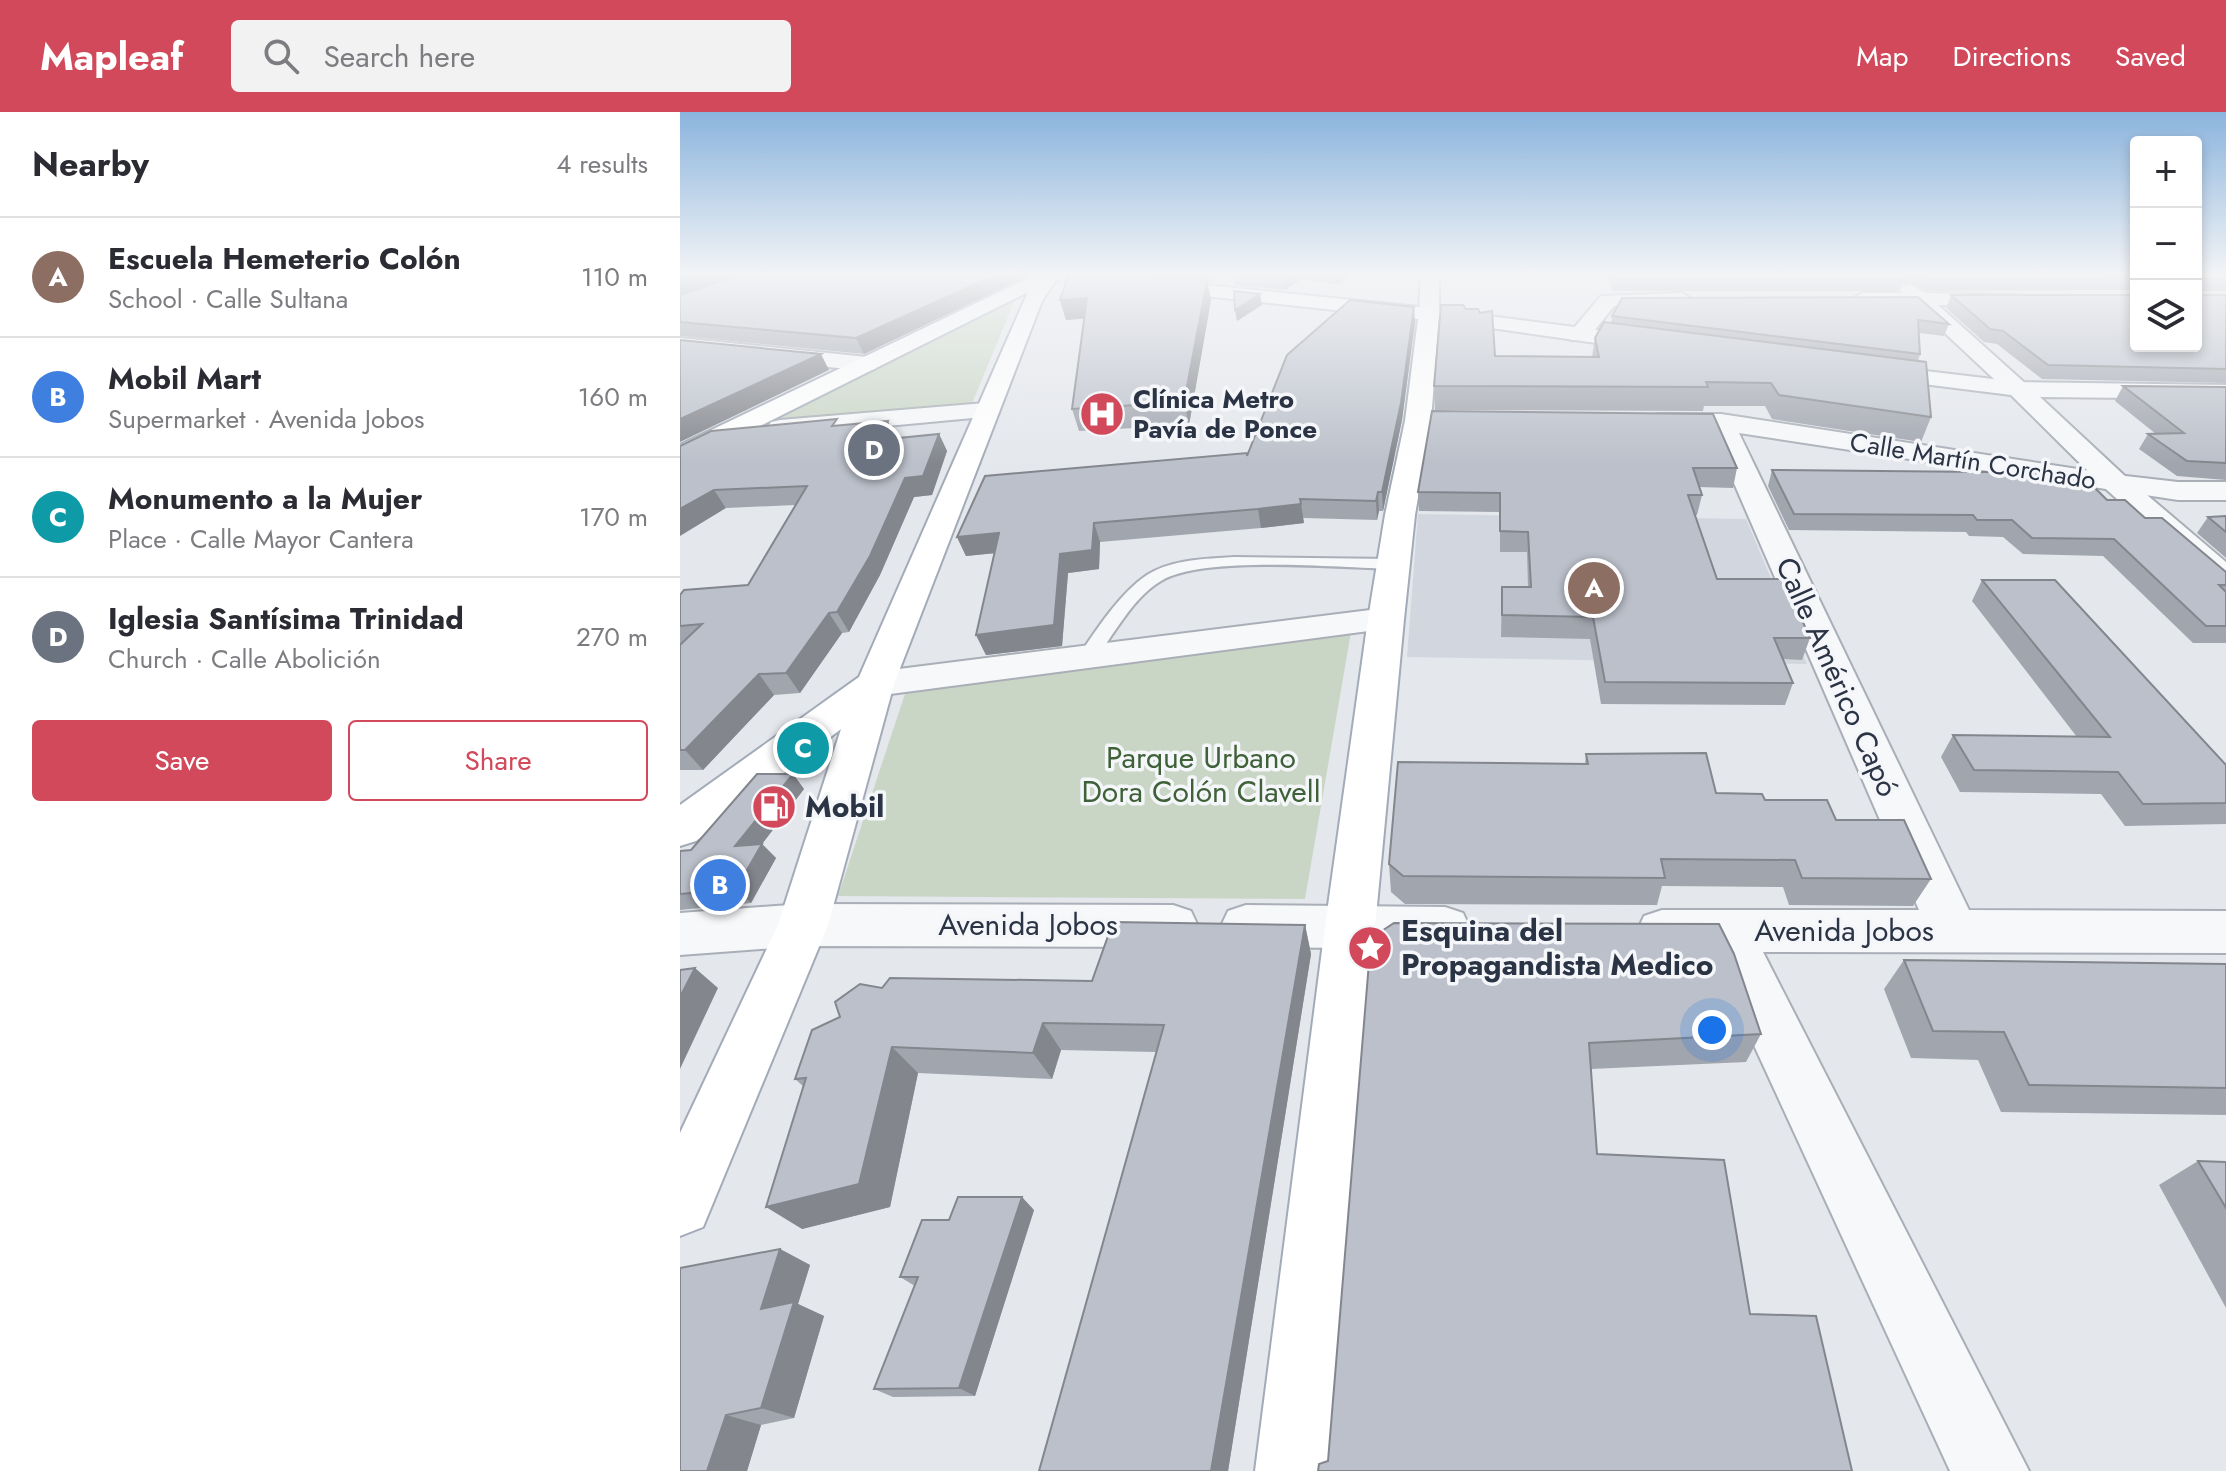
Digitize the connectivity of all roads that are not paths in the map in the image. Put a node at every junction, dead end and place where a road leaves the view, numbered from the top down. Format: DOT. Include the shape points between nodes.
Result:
graph roads {
  1 [pos="921,337"];
  2 [pos="1016,337"];
  3 [pos="1431,337"];
  4 [pos="1598,337"];
  5 [pos="1962,337"];
  6 [pos="680,345"];
  7 [pos="1671,347"];
  8 [pos="867,364"];
  9 [pos="1839,368"];
  10 [pos="1900,375"];
  11 [pos="2018,389"];
  12 [pos="2226,392"];
  13 [pos="985,411"];
  14 [pos="1625,422"];
  15 [pos="1721,422"];
  16 [pos="2062,432"];
  17 [pos="726,433"];
  18 [pos="680,455"];
  19 [pos="2117,484"];
  20 [pos="2226,491"];
  21 [pos="1393,564"];
  22 [pos="2226,579"];
  23 [pos="1386,619"];
  24 [pos="1087,657"];
  25 [pos="875,684"];
  26 [pos="680,829"];
  27 [pos="803,925"];
  28 [pos="1350,927"];
  29 [pos="1491,928"];
  30 [pos="1617,930"];
  31 [pos="1953,931"];
  32 [pos="1727,932"];
  33 [pos="2226,932"];
  34 [pos="680,934"];
  35 [pos="680,1204"];
  36 [pos="1294,1471"];
  37 [pos="1990,1471"];
  1 -- 8 [label="main road"];
  2 -- 13 [label="main road"];
  3 -- 21 [label="main road" via="1434,421"];
  4 -- 7 [label="street"];
  5 -- 11 [label="street"];
  6 -- 8 [label="street"];
  8 -- 17 [label="main road"];
  9 -- 10 [label="street"];
  10 -- 11 [label="street"];
  10 -- 16 [label="street" via="1983,397"];
  11 -- 12 [label="street"];
  11 -- 16 [label="street"];
  13 -- 17 [label="street"];
  13 -- 25 [label="main road"];
  14 -- 15 [label="street, Calle Martín Corchado"];
  15 -- 19 [label="street, Calle Martín Corchado"];
  15 -- 31 [label="street, Calle Américo Capó"];
  16 -- 19 [label="street"];
  17 -- 18 [label="main road"];
  19 -- 20 [label="street, Calle Martín Corchado"];
  19 -- 22 [label="street"];
  21 -- 23 [label="main road"];
  21 -- 24 [label="lane" via="1210,563 1171,569 1152,578"];
  23 -- 24 [label="street"];
  23 -- 28 [label="main road"];
  24 -- 25 [label="street"];
  25 -- 26 [label="main road"];
  25 -- 27 [label="main road"];
  27 -- 28 [label="street, Avenida Jobos"];
  27 -- 34 [label="street, Avenida Jobos"];
  27 -- 35 [label="main road"];
  28 -- 29 [label="street, Avenida Jobos"];
  28 -- 36 [label="main road"];
  30 -- 32 [label="street, Avenida Jobos"];
  31 -- 32 [label="street, Avenida Jobos"];
  31 -- 33 [label="street, Avenida Jobos"];
  32 -- 37 [label="street"];
}
